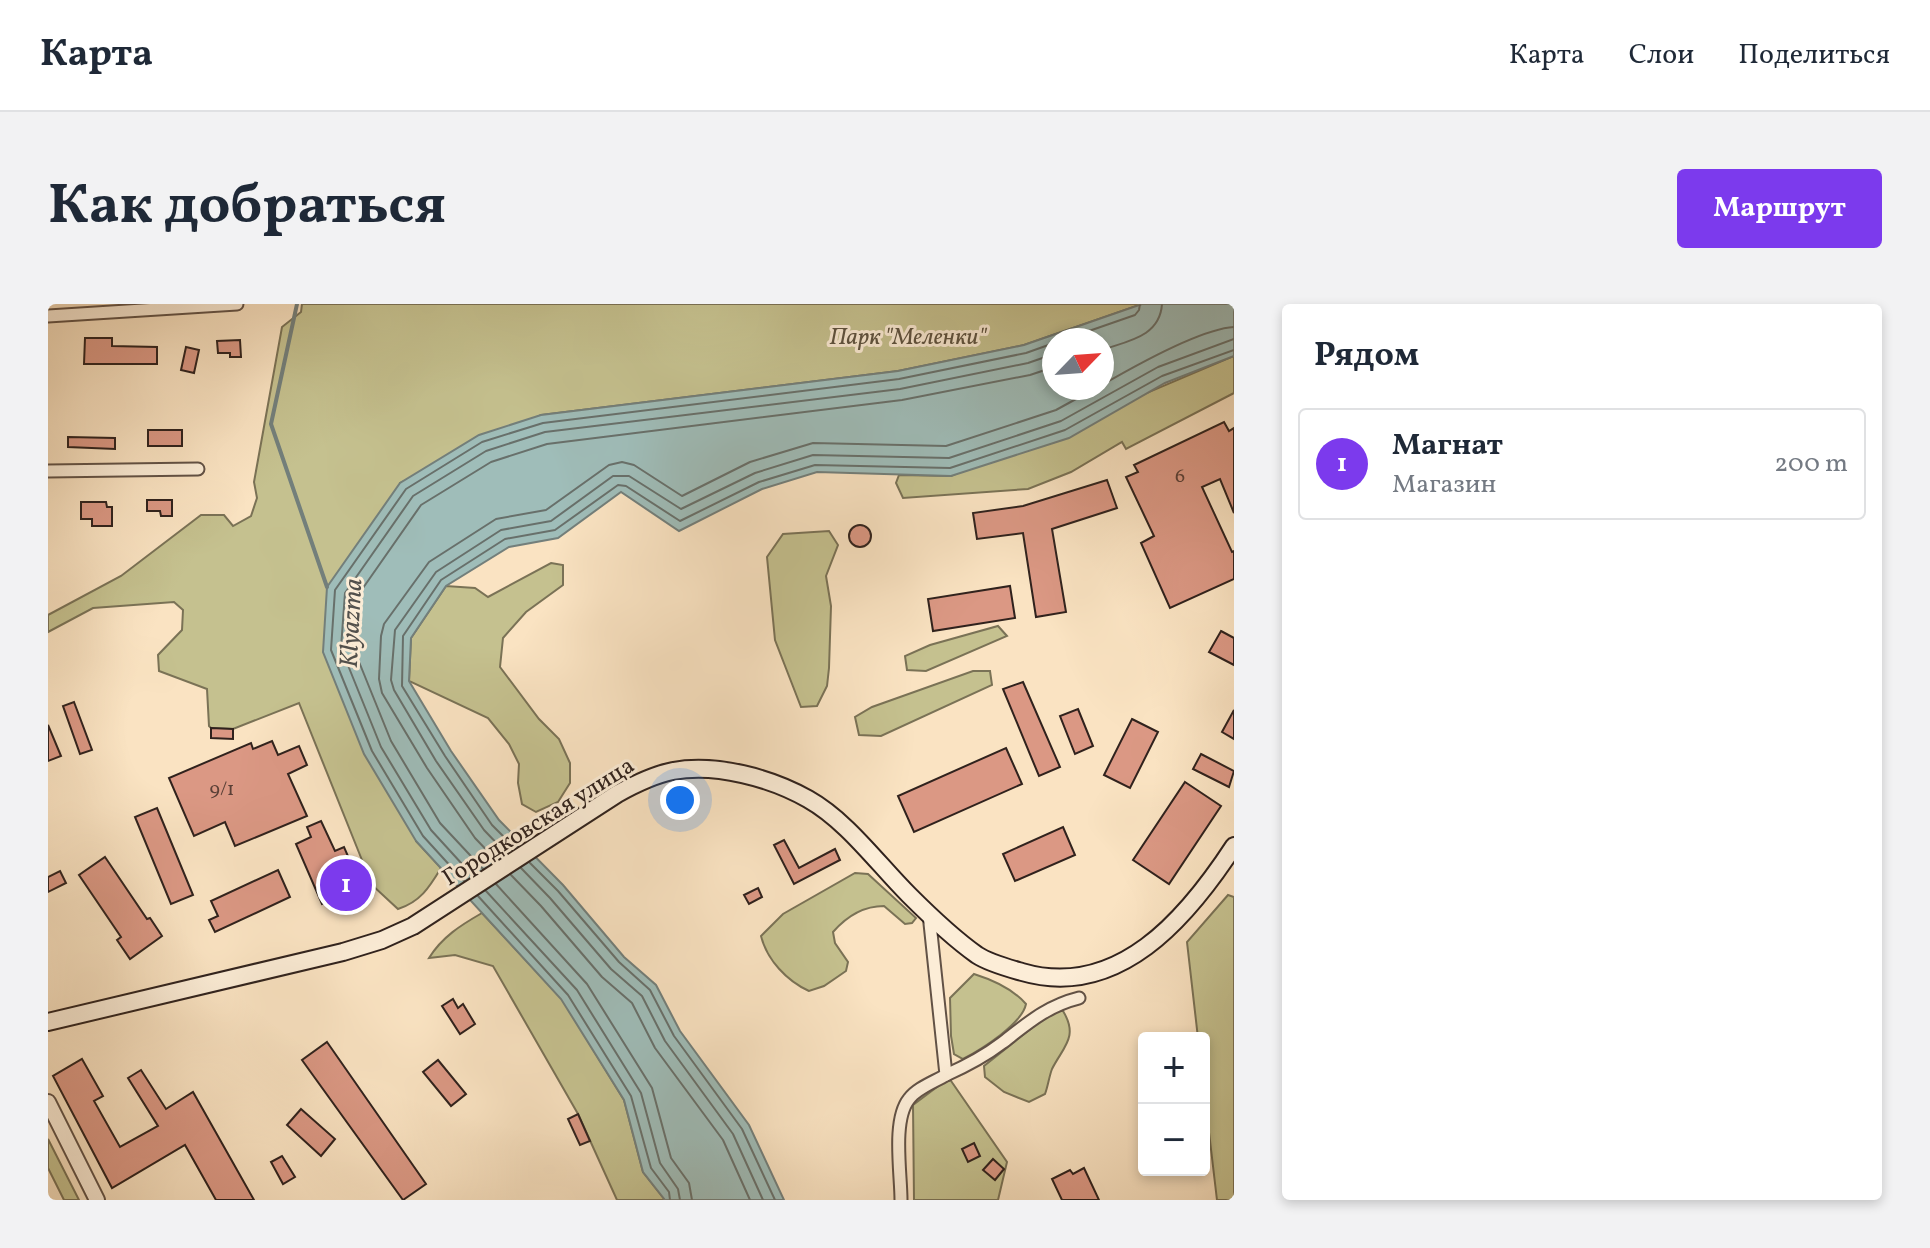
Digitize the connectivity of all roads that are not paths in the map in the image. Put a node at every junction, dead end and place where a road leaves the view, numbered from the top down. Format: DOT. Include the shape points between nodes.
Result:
graph roads {
  1 [pos="237,304"];
  2 [pos="48,316"];
  3 [pos="198,469"];
  4 [pos="48,471"];
  5 [pos="1234,846"];
  6 [pos="929,914"];
  7 [pos="1079,998"];
  8 [pos="48,1022"];
  9 [pos="946,1075"];
  10 [pos="48,1102"];
  11 [pos="97,1200"];
  12 [pos="901,1200"];
  1 -- 2 [label="street"];
  3 -- 4 [label="street"];
  5 -- 6 [label="main road, Городковская улица" via="1187,908 1146,948 1128,961 1079,977 1037,976 979,957"];
  6 -- 8 [label="main road, Городковская улица" via="807,799 719,771 674,771 599,805 397,934 358,948"];
  6 -- 9 [label="street"];
  7 -- 9 [label="street" via="1057,1003 969,1065"];
  9 -- 12 [label="street" via="910,1096 903,1109"];
  10 -- 11 [label="street"];
}
